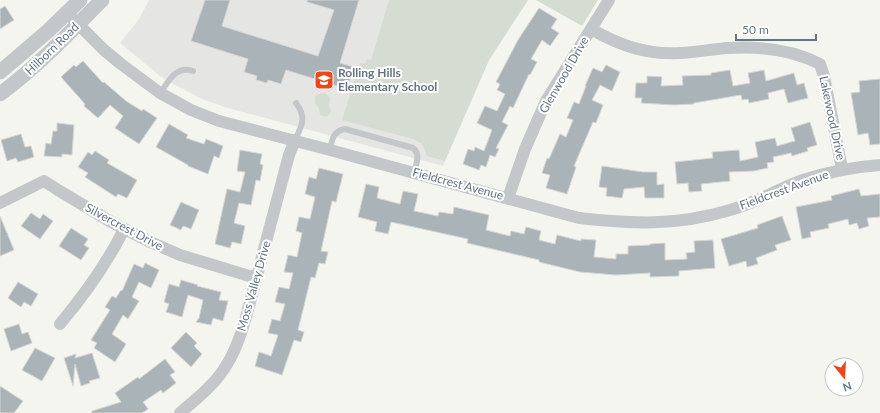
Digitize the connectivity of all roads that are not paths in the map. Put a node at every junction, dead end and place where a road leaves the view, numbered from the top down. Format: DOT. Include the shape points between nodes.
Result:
graph roads {
  1 [pos="80,0"];
  2 [pos="102,0"];
  3 [pos="609,0"];
  4 [pos="67,13"];
  5 [pos="78,24"];
  6 [pos="591,28"];
  7 [pos="193,71"];
  8 [pos="0,72"];
  9 [pos="160,93"];
  10 [pos="0,94"];
  11 [pos="296,103"];
  12 [pos="295,140"];
  13 [pos="330,150"];
  14 [pos="880,165"];
  15 [pos="842,169"];
  16 [pos="414,173"];
  17 [pos="508,198"];
  18 [pos="0,202"];
  19 [pos="124,229"];
  20 [pos="256,278"];
  21 [pos="60,324"];
  22 [pos="180,413"];
  1 -- 4 [label="street, Hilborn Road"];
  2 -- 5 [label="street, Hilborn Road"];
  3 -- 6 [label="street, Glenwood Drive"];
  4 -- 5 [label="street, Fieldcrest Avenue"];
  4 -- 8 [label="street, Hilborn Road"];
  5 -- 9 [label="street, Fieldcrest Avenue" via="115,59"];
  5 -- 10 [label="street, Hilborn Road" via="18,81"];
  6 -- 15 [label="street, Lakewood Drive" via="627,47 653,52 683,54 758,47 782,50 810,58 820,64 824,76"];
  6 -- 17 [label="street, Glenwood Drive" via="546,101 525,149"];
  7 -- 9 [label="lane" via="180,70"];
  9 -- 12 [label="street, Fieldcrest Avenue" via="190,110 219,121"];
  11 -- 12 [label="lane" via="301,109 303,122"];
  12 -- 13 [label="street, Fieldcrest Avenue"];
  12 -- 20 [label="street, Moss Valley Drive"];
  13 -- 16 [label="street, Fieldcrest Avenue"];
  13 -- 16 [label="lane" via="334,134 344,129 413,148 418,157"];
  14 -- 15 [label="street, Fieldcrest Avenue"];
  15 -- 17 [label="street, Fieldcrest Avenue" via="803,180 731,210 697,219 660,223 580,218"];
  16 -- 17 [label="street, Fieldcrest Avenue"];
  18 -- 19 [label="street, Silvercrest Drive" via="44,180"];
  19 -- 20 [label="street, Silvercrest Drive" via="180,255"];
  19 -- 21 [label="street" via="114,250 85,294"];
  20 -- 22 [label="street, Moss Valley Drive" via="238,343 224,369 202,394"];
}
